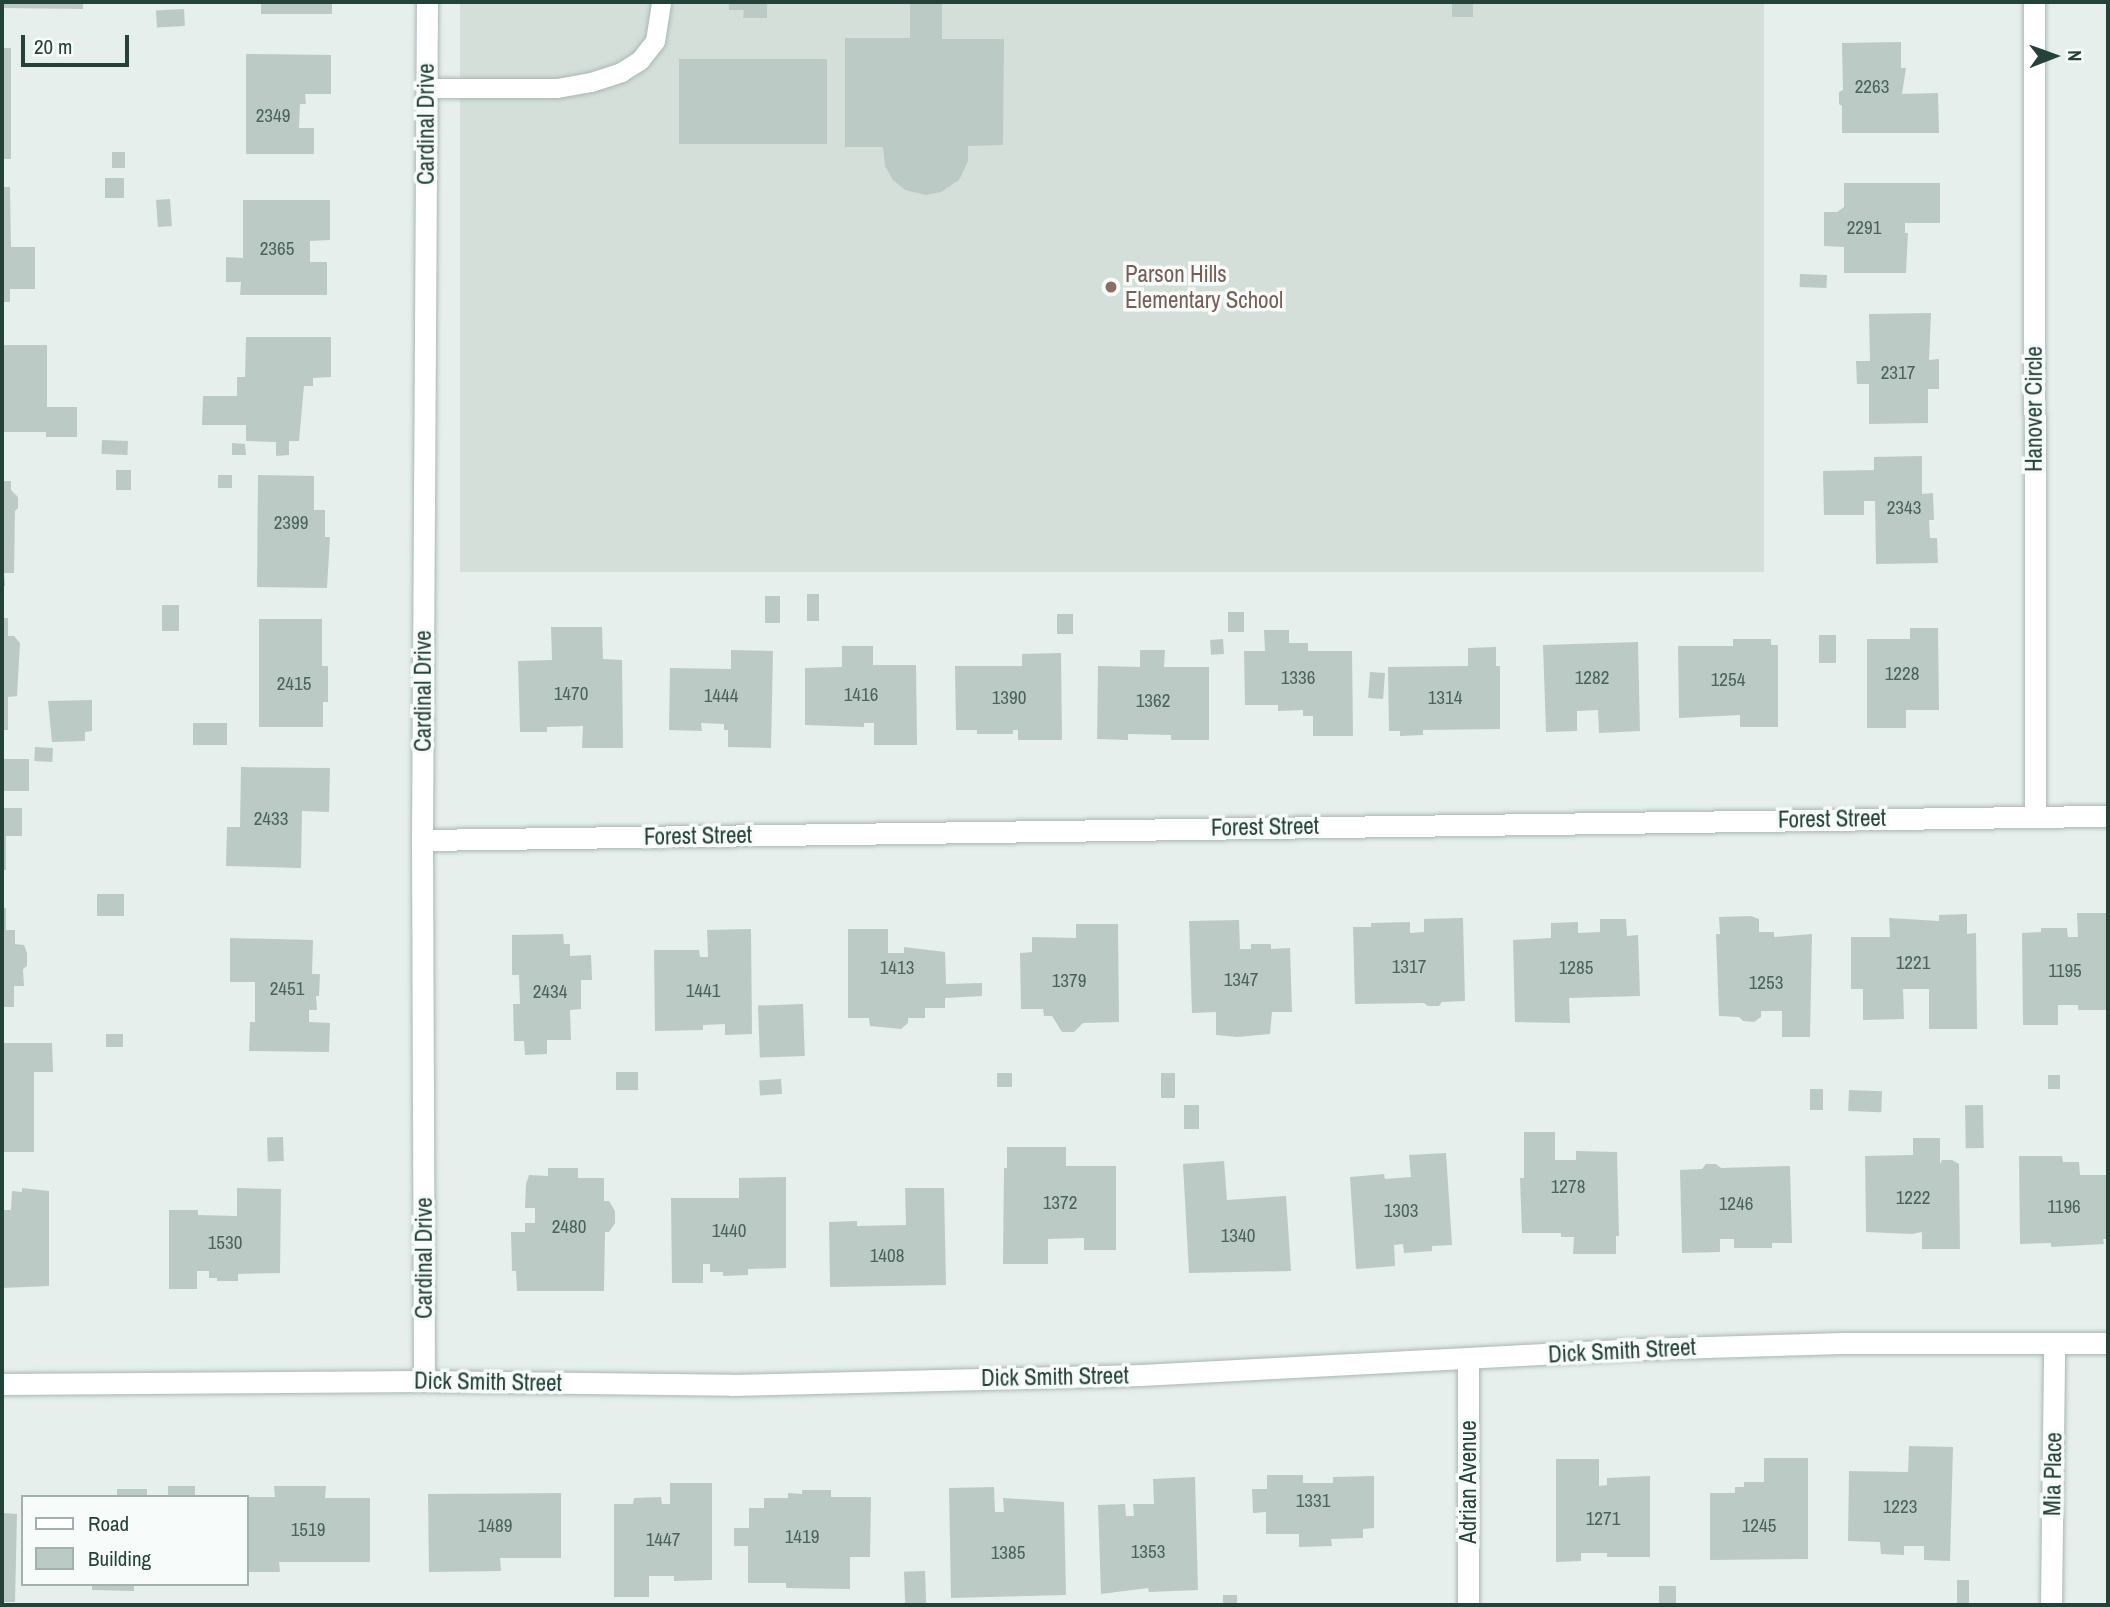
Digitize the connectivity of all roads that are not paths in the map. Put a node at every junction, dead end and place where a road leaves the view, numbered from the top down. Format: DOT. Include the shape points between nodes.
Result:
graph roads {
  1 [pos="427,2"];
  2 [pos="661,2"];
  3 [pos="2034,2"];
  4 [pos="427,88"];
  5 [pos="2035,816"];
  6 [pos="2108,816"];
  7 [pos="422,840"];
  8 [pos="2054,1343"];
  9 [pos="2108,1343"];
  10 [pos="1468,1358"];
  11 [pos="424,1381"];
  12 [pos="2,1384"];
  13 [pos="1468,1605"];
  14 [pos="2051,1605"];
  1 -- 4 [label="street, Cardinal Drive"];
  2 -- 4 [label="lane" via="655,41 640,60 621,72 557,88"];
  3 -- 5 [label="street, Hanover Circle"];
  4 -- 7 [label="street, Cardinal Drive"];
  5 -- 6 [label="street, Forest Street"];
  5 -- 7 [label="street, Forest Street"];
  7 -- 11 [label="street, Cardinal Drive"];
  8 -- 9 [label="street, Dick Smith Street"];
  8 -- 10 [label="street, Dick Smith Street" via="1842,1343"];
  8 -- 14 [label="street, Mia Place"];
  10 -- 11 [label="street, Dick Smith Street" via="1140,1375 732,1385"];
  10 -- 13 [label="street, Adrian Avenue"];
  11 -- 12 [label="street, Dick Smith Street"];
}
